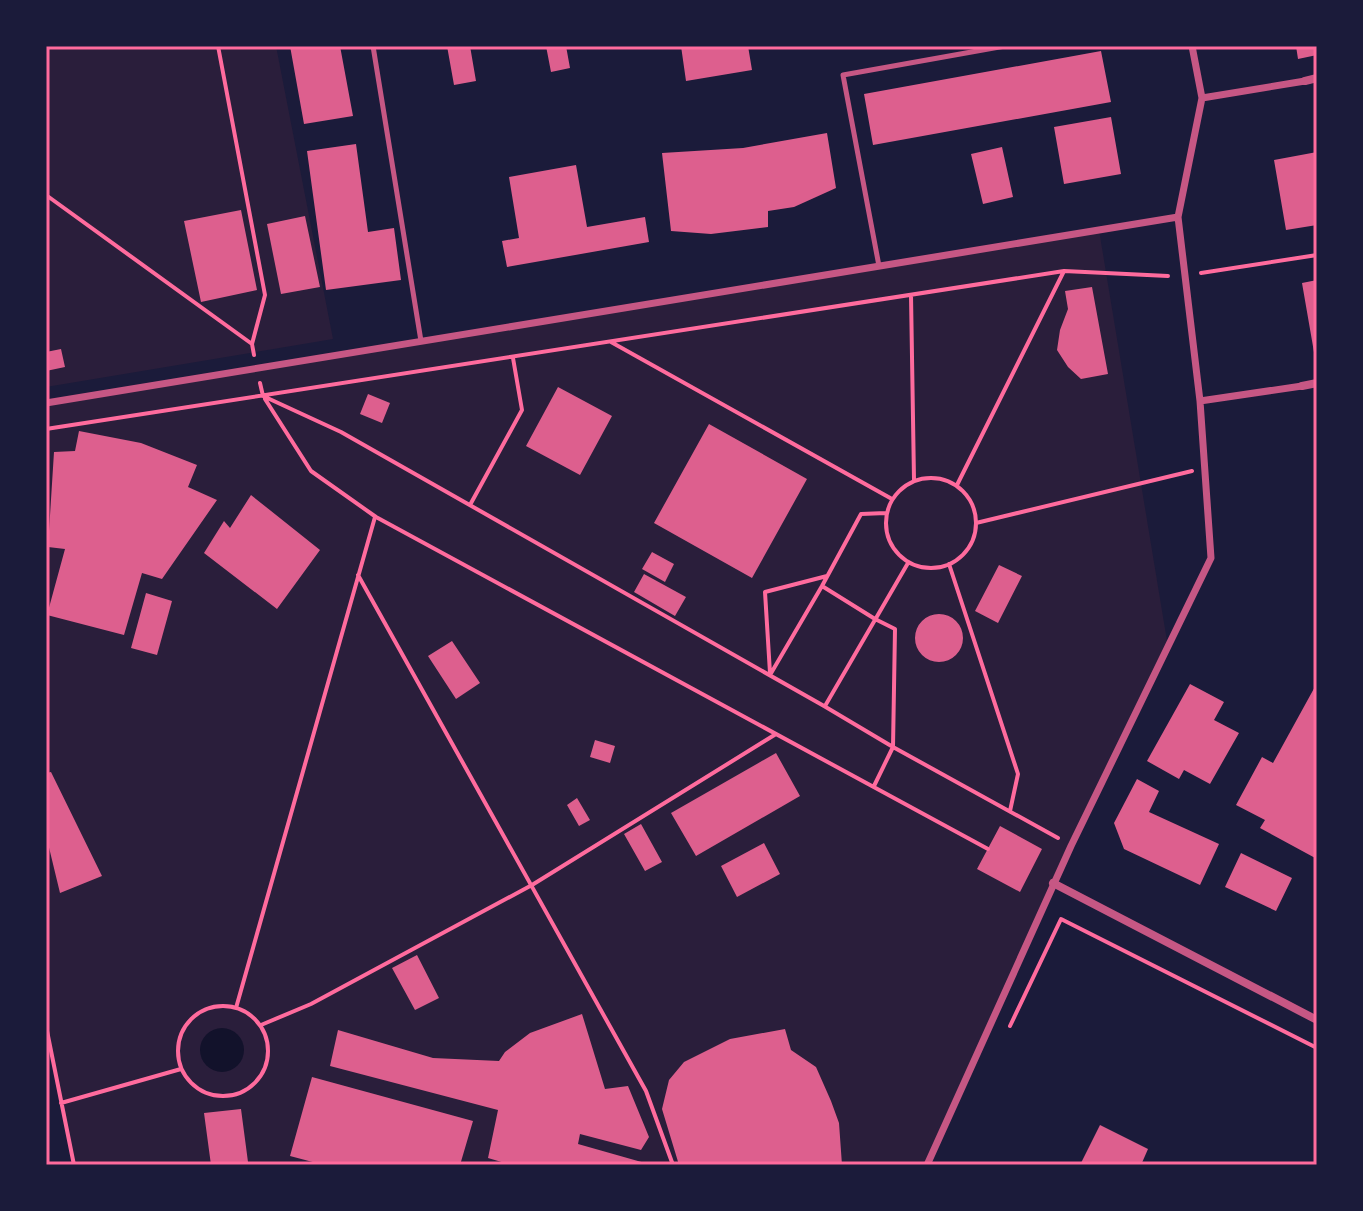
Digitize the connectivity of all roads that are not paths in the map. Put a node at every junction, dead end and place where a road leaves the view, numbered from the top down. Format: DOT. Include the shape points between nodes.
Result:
graph roads {
  1 [pos="373,46"];
  2 [pos="1005,46"];
  3 [pos="1192,46"];
  4 [pos="1317,78"];
  5 [pos="1305,81"];
  6 [pos="1202,98"];
  7 [pos="1178,217"];
  8 [pos="879,266"];
  9 [pos="421,341"];
  10 [pos="1317,383"];
  11 [pos="1302,386"];
  12 [pos="1200,401"];
  13 [pos="46,403"];
  14 [pos="1053,883"];
  15 [pos="1317,1020"];
  16 [pos="927,1165"];
  1 -- 9 [label="lane"];
  2 -- 8 [label="lane" via="843,75"];
  3 -- 6 [label="street"];
  4 -- 5 [label="street"];
  5 -- 6 [label="street"];
  6 -- 7 [label="street"];
  7 -- 8 [label="street"];
  7 -- 12 [label="street"];
  8 -- 9 [label="street"];
  9 -- 13 [label="street"];
  10 -- 11 [label="street"];
  11 -- 12 [label="street"];
  12 -- 14 [label="street" via="1211,558"];
  14 -- 15 [label="street"];
  14 -- 16 [label="street"];
}
